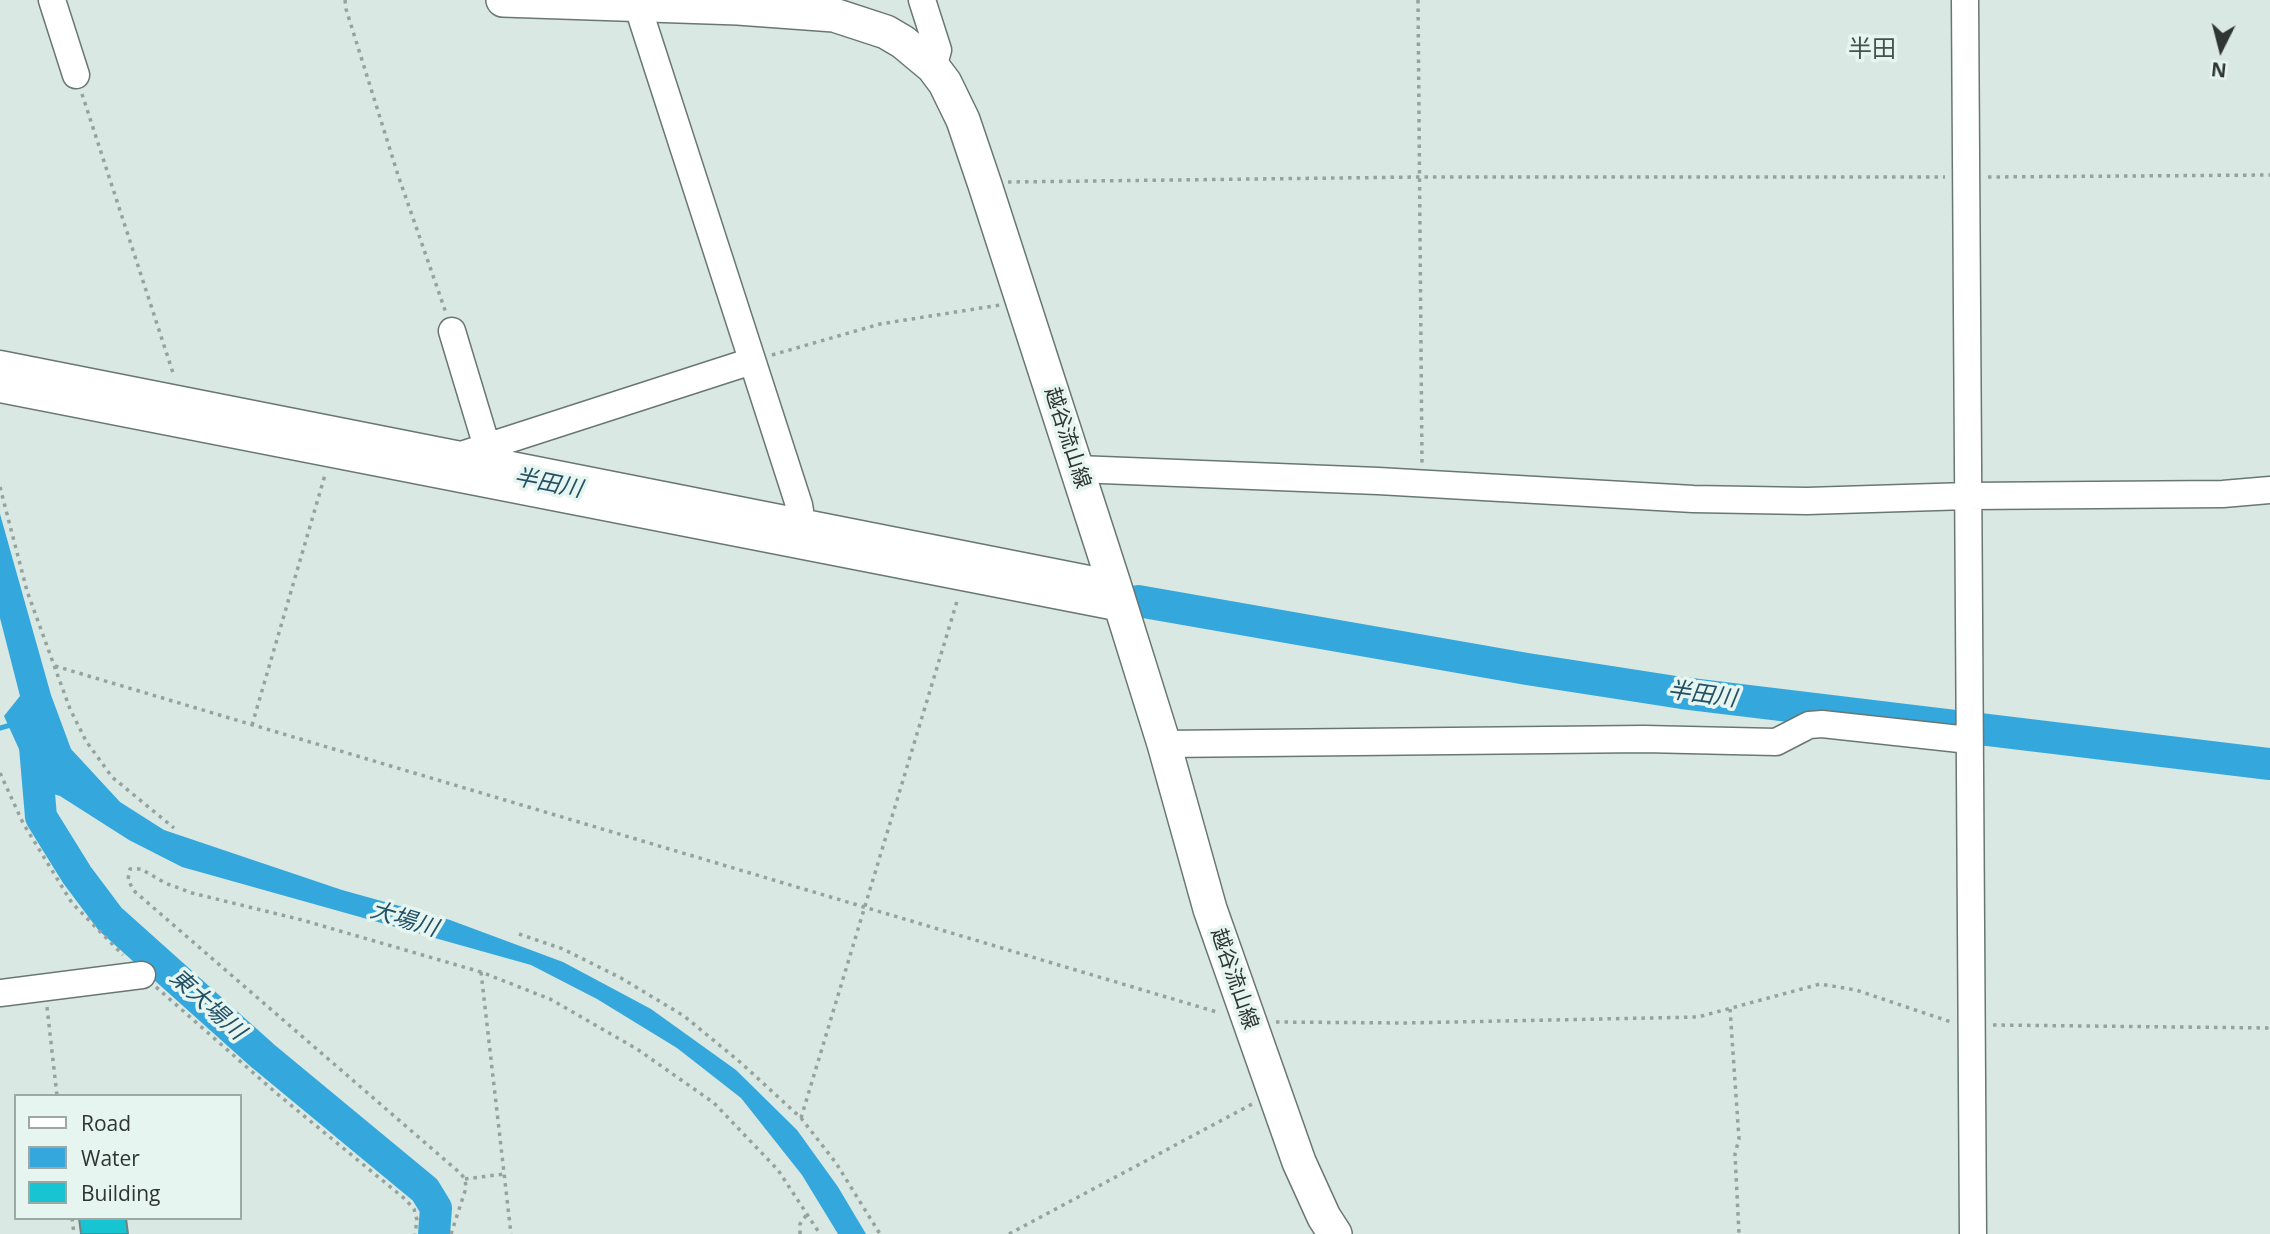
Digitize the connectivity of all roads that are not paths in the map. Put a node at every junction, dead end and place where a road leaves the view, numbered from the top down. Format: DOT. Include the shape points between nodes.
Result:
graph roads {
  1 [pos="52,0"];
  2 [pos="503,0"];
  3 [pos="922,0"];
  4 [pos="1965,0"];
  5 [pos="580,1"];
  6 [pos="658,3"];
  7 [pos="737,4"];
  8 [pos="933,67"];
  9 [pos="76,75"];
  10 [pos="452,331"];
  11 [pos="752,361"];
  12 [pos="0,364"];
  13 [pos="0,388"];
  14 [pos="492,467"];
  15 [pos="1077,469"];
  16 [pos="2270,490"];
  17 [pos="1968,496"];
  18 [pos="800,535"];
  19 [pos="1118,596"];
  20 [pos="1969,732"];
  21 [pos="1164,744"];
  22 [pos="142,975"];
  23 [pos="0,993"];
  24 [pos="1335,1234"];
  25 [pos="1973,1234"];
  1 -- 9 [label="street"];
  2 -- 5 [label="main road, 越谷流山線"];
  3 -- 8 [label="street" via="939,50"];
  4 -- 17 [label="street"];
  5 -- 6 [label="main road, 越谷流山線"];
  6 -- 7 [label="main road, 越谷流山線"];
  6 -- 11 [label="street"];
  7 -- 8 [label="main road, 越谷流山線" via="860,22 903,42"];
  8 -- 15 [label="main road, 越谷流山線" via="955,101"];
  10 -- 14 [label="street"];
  11 -- 14 [label="street"];
  11 -- 18 [label="street" via="799,505"];
  12 -- 14 [label="street" via="459,456"];
  13 -- 14 [label="street" via="332,453"];
  14 -- 18 [label="street"];
  15 -- 17 [label="street" via="1693,499"];
  15 -- 19 [label="main road, 越谷流山線"];
  16 -- 17 [label="street"];
  17 -- 20 [label="street"];
  18 -- 19 [label="street"];
  18 -- 19 [label="street" via="962,578"];
  19 -- 21 [label="main road, 越谷流山線"];
  20 -- 21 [label="street" via="1822,724 1809,725 1776,743 1630,739"];
  20 -- 25 [label="street"];
  21 -- 24 [label="main road, 越谷流山線" via="1210,909 1249,1022 1299,1162"];
  22 -- 23 [label="street"];
}
